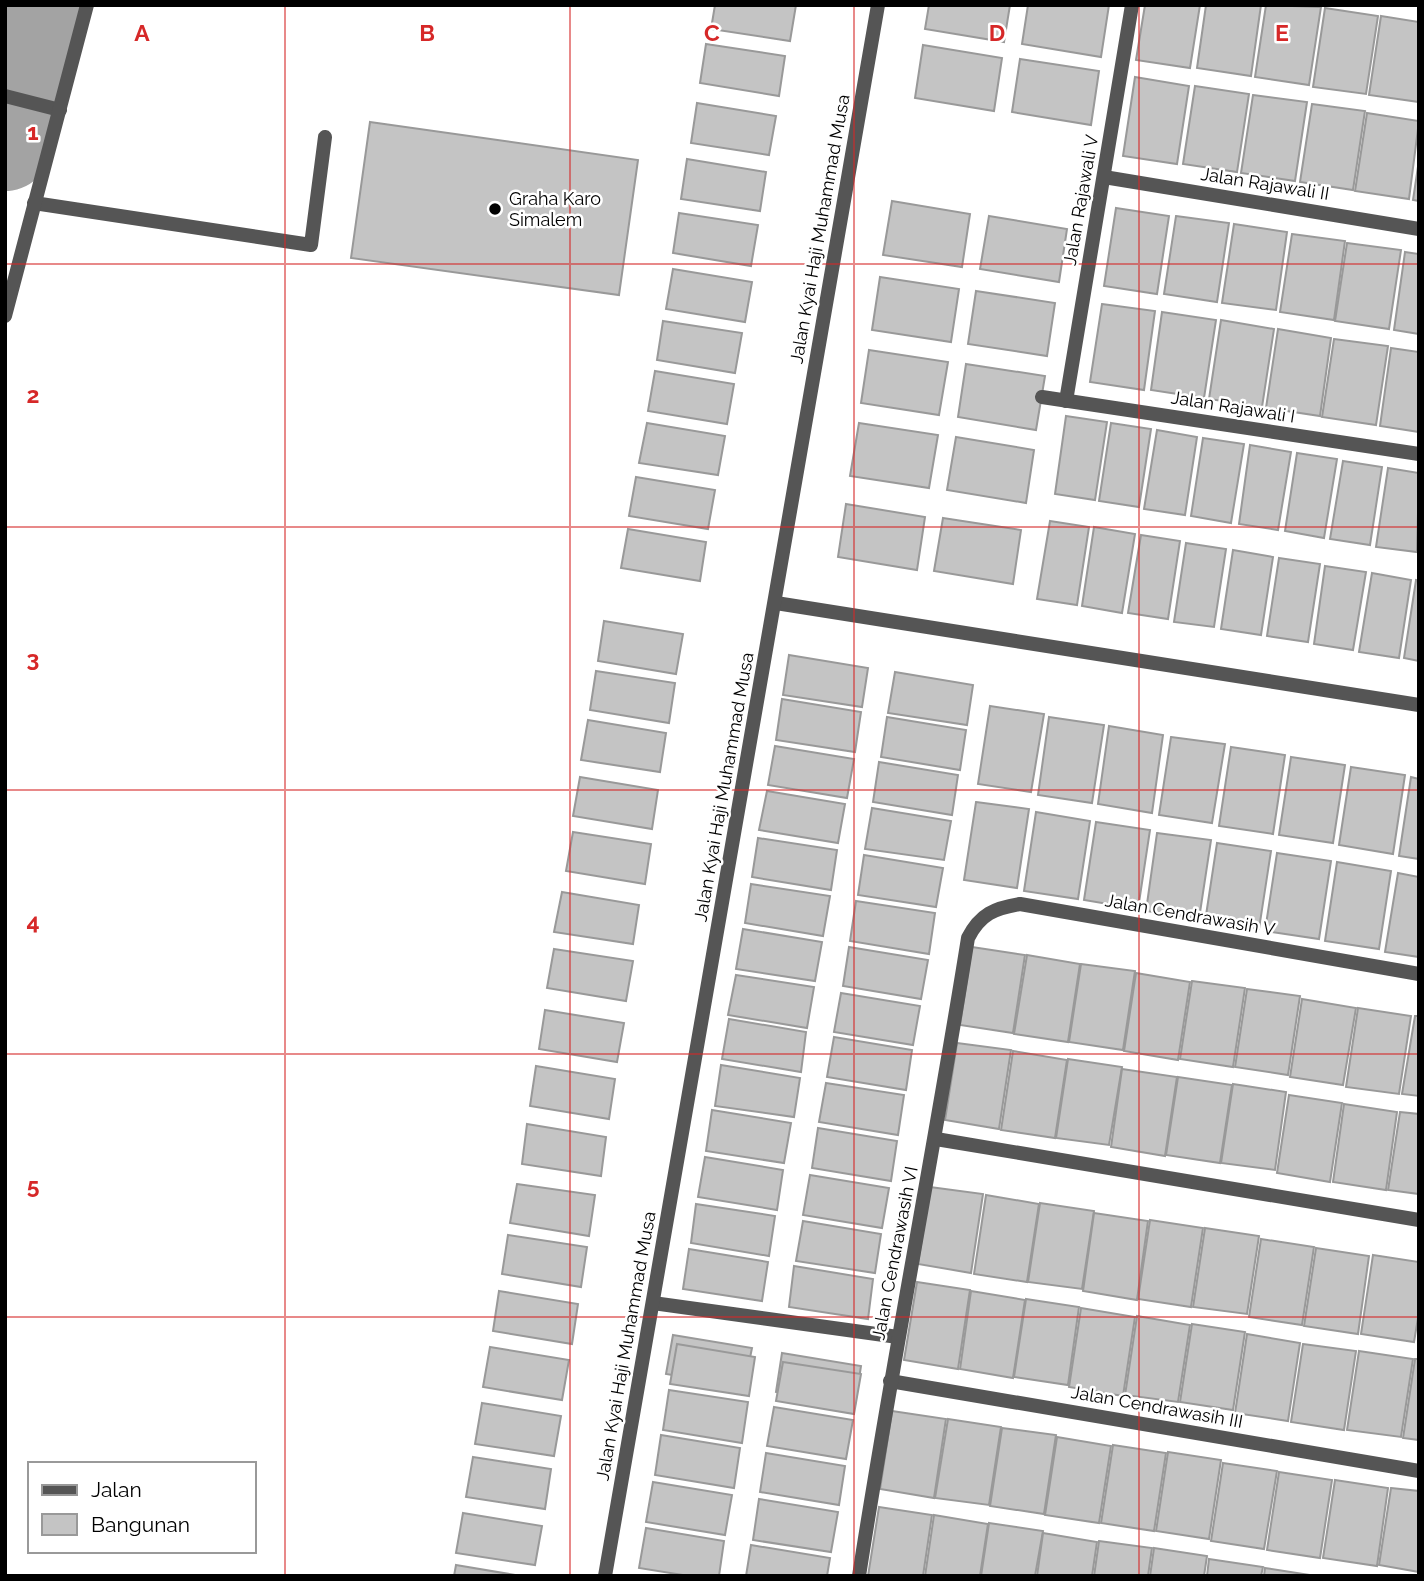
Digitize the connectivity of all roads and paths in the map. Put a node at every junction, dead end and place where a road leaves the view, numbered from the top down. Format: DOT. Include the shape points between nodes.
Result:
graph roads {
  1 [pos="87,5"];
  2 [pos="878,5"];
  3 [pos="1132,5"];
  4 [pos="5,96"];
  5 [pos="60,110"];
  6 [pos="326,137"];
  7 [pos="1104,177"];
  8 [pos="34,203"];
  9 [pos="1419,229"];
  10 [pos="5,316"];
  11 [pos="1042,397"];
  12 [pos="1066,401"];
  13 [pos="1419,454"];
  14 [pos="776,603"];
  15 [pos="1419,705"];
  16 [pos="968,938"];
  17 [pos="1419,974"];
  18 [pos="936,1139"];
  19 [pos="1419,1220"];
  20 [pos="653,1303"];
  21 [pos="898,1337"];
  22 [pos="890,1381"];
  23 [pos="1419,1471"];
  24 [pos="605,1576"];
  25 [pos="859,1576"];
  1 -- 5 [label="street"];
  2 -- 14 [label="street, Jalan Kyai Haji Muhammad Musa"];
  3 -- 7 [label="street, Jalan Rajawali V"];
  4 -- 5 [label="street"];
  5 -- 8 [label="street"];
  6 -- 8 [label="street" via="311,245"];
  7 -- 9 [label="street, Jalan Rajawali II"];
  7 -- 12 [label="street, Jalan Rajawali V"];
  8 -- 10 [label="street"];
  11 -- 12 [label="street, Jalan Rajawali I"];
  12 -- 13 [label="street, Jalan Rajawali I"];
  14 -- 15 [label="street"];
  14 -- 20 [label="street, Jalan Kyai Haji Muhammad Musa"];
  16 -- 17 [label="street, Jalan Cendrawasih V" via="982,916 1020,904"];
  16 -- 18 [label="street, Jalan Cendrawasih VI"];
  18 -- 19 [label="street"];
  18 -- 21 [label="street, Jalan Cendrawasih VI"];
  20 -- 21 [label="street"];
  20 -- 24 [label="street, Jalan Kyai Haji Muhammad Musa"];
  21 -- 22 [label="street, Jalan Cendrawasih VI"];
  22 -- 23 [label="street, Jalan Cendrawasih III"];
  22 -- 25 [label="street, Jalan Cendrawasih VI"];
}
